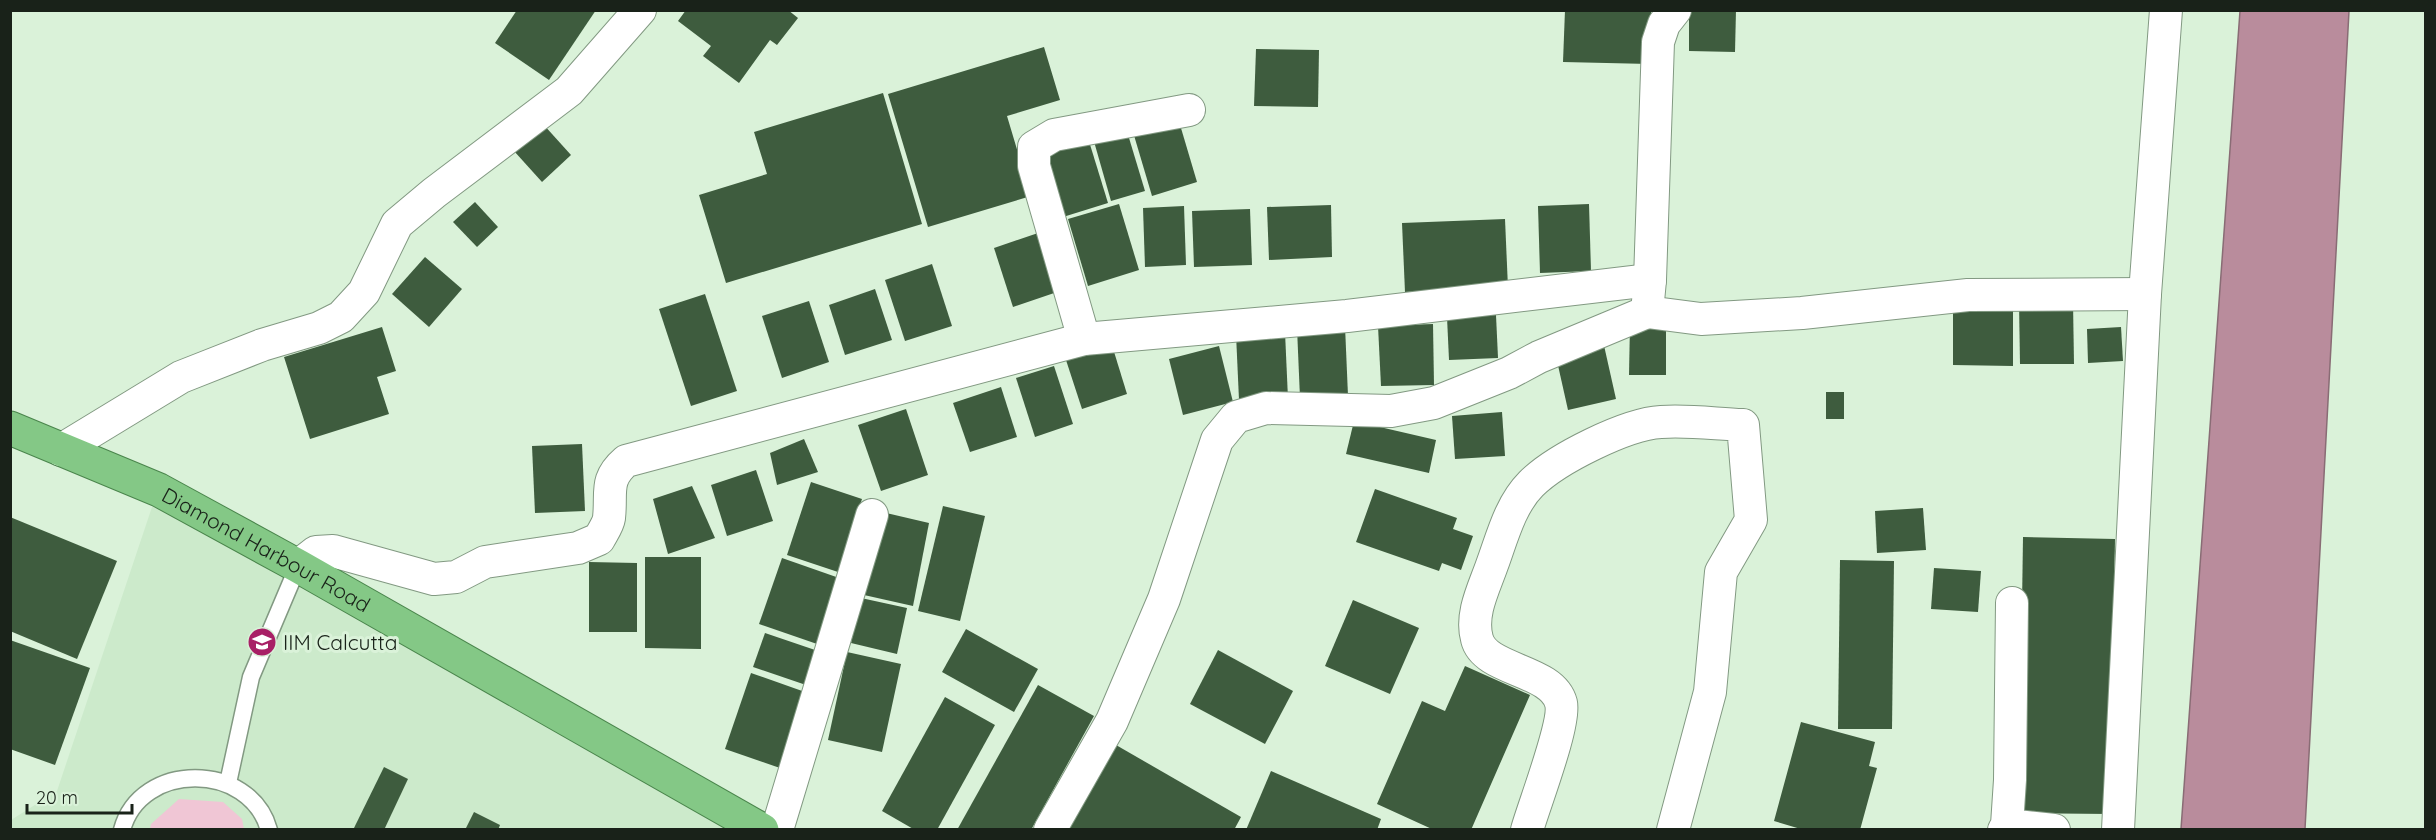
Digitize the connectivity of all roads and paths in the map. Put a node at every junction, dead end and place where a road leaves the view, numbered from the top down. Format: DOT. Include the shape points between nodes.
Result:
graph roads {
  1 [pos="640,10"];
  2 [pos="1675,10"];
  3 [pos="2166,10"];
  4 [pos="1189,110"];
  5 [pos="1650,280"];
  6 [pos="2145,294"];
  7 [pos="1647,312"];
  8 [pos="1084,339"];
  9 [pos="10,428"];
  10 [pos="61,450"];
  11 [pos="872,515"];
  12 [pos="298,566"];
  13 [pos="2012,603"];
  14 [pos="228,783"];
  15 [pos="2005,827"];
  16 [pos="122,830"];
  17 [pos="268,830"];
  18 [pos="762,830"];
  19 [pos="777,830"];
  20 [pos="1050,830"];
  21 [pos="1527,830"];
  22 [pos="1673,830"];
  23 [pos="2054,830"];
  24 [pos="2118,830"];
  1 -- 10 [label="street" via="569,91 397,224 364,292 341,317 181,376"];
  2 -- 5 [label="street" via="1664,24 1658,42"];
  3 -- 6 [label="street"];
  4 -- 8 [label="street" via="1053,135 1034,147 1034,166"];
  5 -- 7 [label="street"];
  5 -- 8 [label="street" via="1347,316"];
  6 -- 7 [label="street" via="1968,295 1802,313 1701,319"];
  6 -- 24 [label="street"];
  7 -- 20 [label="street" via="1434,403 1391,411 1266,408 1236,417 1217,440 1164,599 1112,721"];
  8 -- 12 [label="street" via="626,461 614,472 609,486 609,520 599,540 578,548 484,562 456,577 435,579 333,551 316,552"];
  9 -- 10 [label="highway, Diamond Harbour Road"];
  10 -- 12 [label="highway, Diamond Harbour Road" via="159,490"];
  11 -- 19 [label="street"];
  12 -- 14 [label="lane" via="251,677"];
  12 -- 18 [label="highway, Diamond Harbour Road"];
  13 -- 15 [label="street" via="2010,780"];
  14 -- 16 [label="lane" via="182,778 158,786 138,802"];
  14 -- 17 [label="lane" via="252,801"];
  15 -- 23 [label="street"];
  21 -- 22 [label="street" via="1558,730 1561,703 1550,685 1492,658 1477,641 1474,616 1509,517 1530,484 1565,459 1624,431 1660,422 1743,425 1751,520 1721,572 1710,692"];
}
